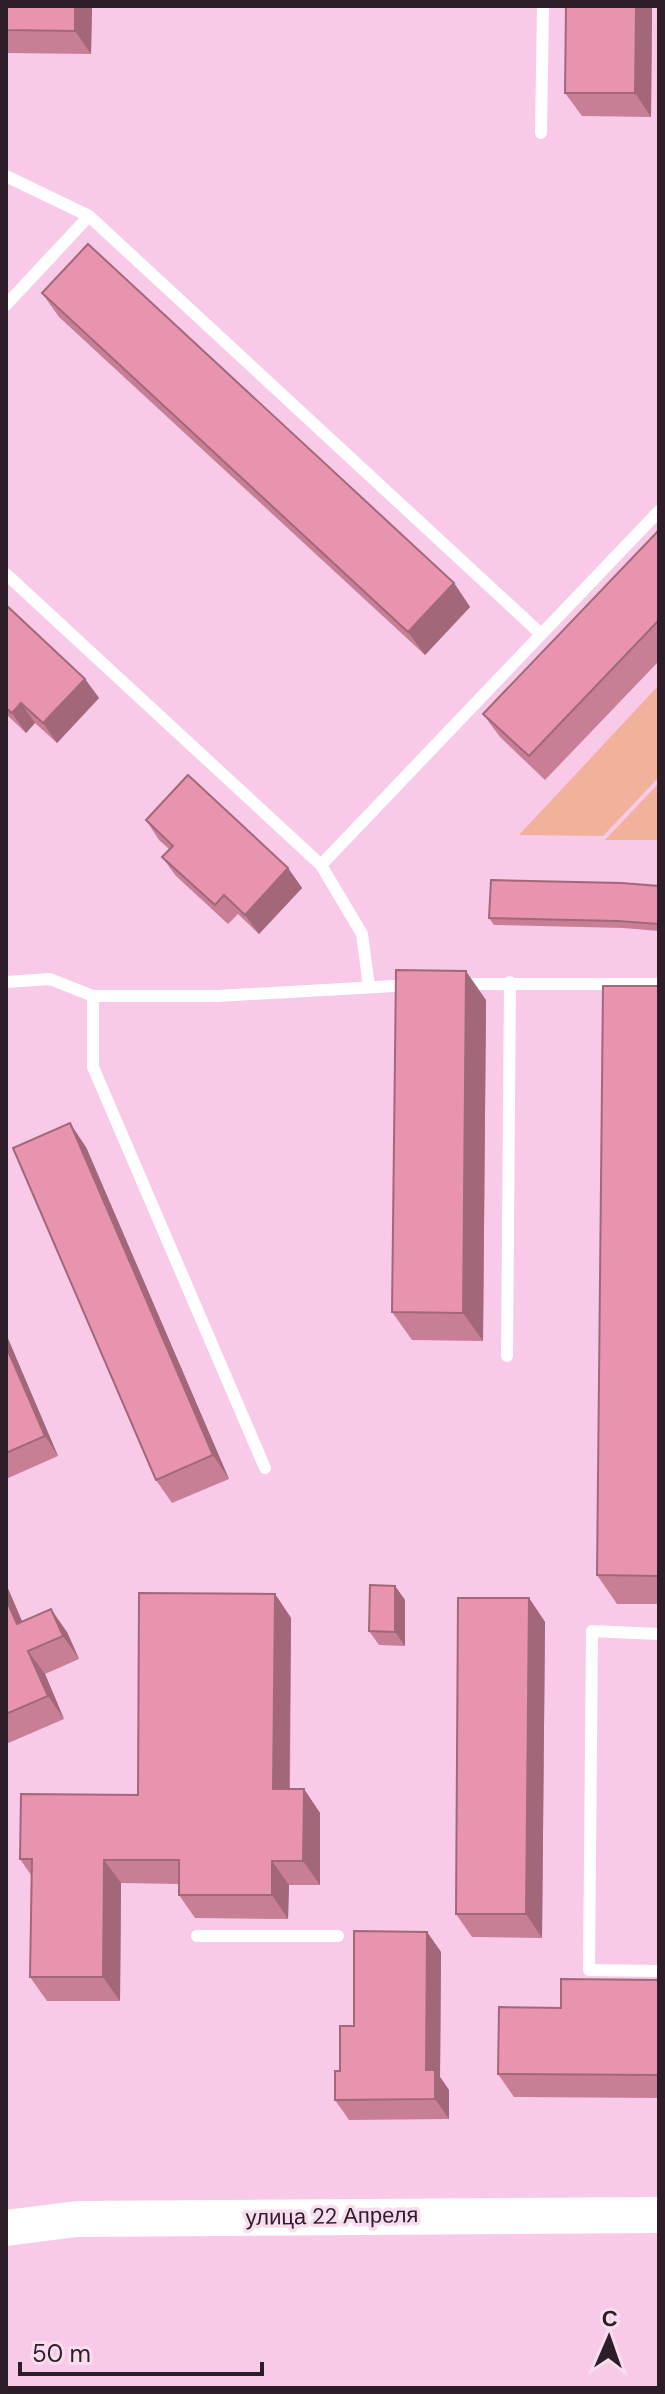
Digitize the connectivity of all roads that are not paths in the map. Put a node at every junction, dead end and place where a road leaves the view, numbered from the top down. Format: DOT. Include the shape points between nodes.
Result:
graph roads {
  1 [pos="543,6"];
  2 [pos="541,133"];
  3 [pos="6,176"];
  4 [pos="89,216"];
  5 [pos="6,305"];
  6 [pos="659,511"];
  7 [pos="6,574"];
  8 [pos="541,634"];
  9 [pos="321,865"];
  10 [pos="6,982"];
  11 [pos="510,982"];
  12 [pos="440,984"];
  13 [pos="659,984"];
  14 [pos="426,985"];
  15 [pos="369,987"];
  16 [pos="93,996"];
  17 [pos="507,1356"];
  18 [pos="265,1468"];
  19 [pos="659,1634"];
  20 [pos="197,1936"];
  21 [pos="338,1936"];
  22 [pos="659,1971"];
  23 [pos="659,2215"];
  24 [pos="6,2228"];
  1 -- 2 [label="lane"];
  3 -- 4 [label="lane"];
  4 -- 5 [label="lane"];
  4 -- 8 [label="lane"];
  6 -- 8 [label="lane"];
  7 -- 9 [label="lane"];
  8 -- 9 [label="lane"];
  9 -- 15 [label="lane" via="362,934"];
  10 -- 16 [label="lane" via="50,979"];
  11 -- 12 [label="lane"];
  11 -- 13 [label="lane"];
  11 -- 17 [label="lane"];
  14 -- 15 [label="lane"];
  15 -- 16 [label="lane" via="218,996"];
  16 -- 18 [label="lane" via="93,1067"];
  19 -- 22 [label="lane" via="592,1631 589,1955 589,1970"];
  20 -- 21 [label="lane"];
  23 -- 24 [label="main road, улица 22 Апреля" via="77,2219"];
}
